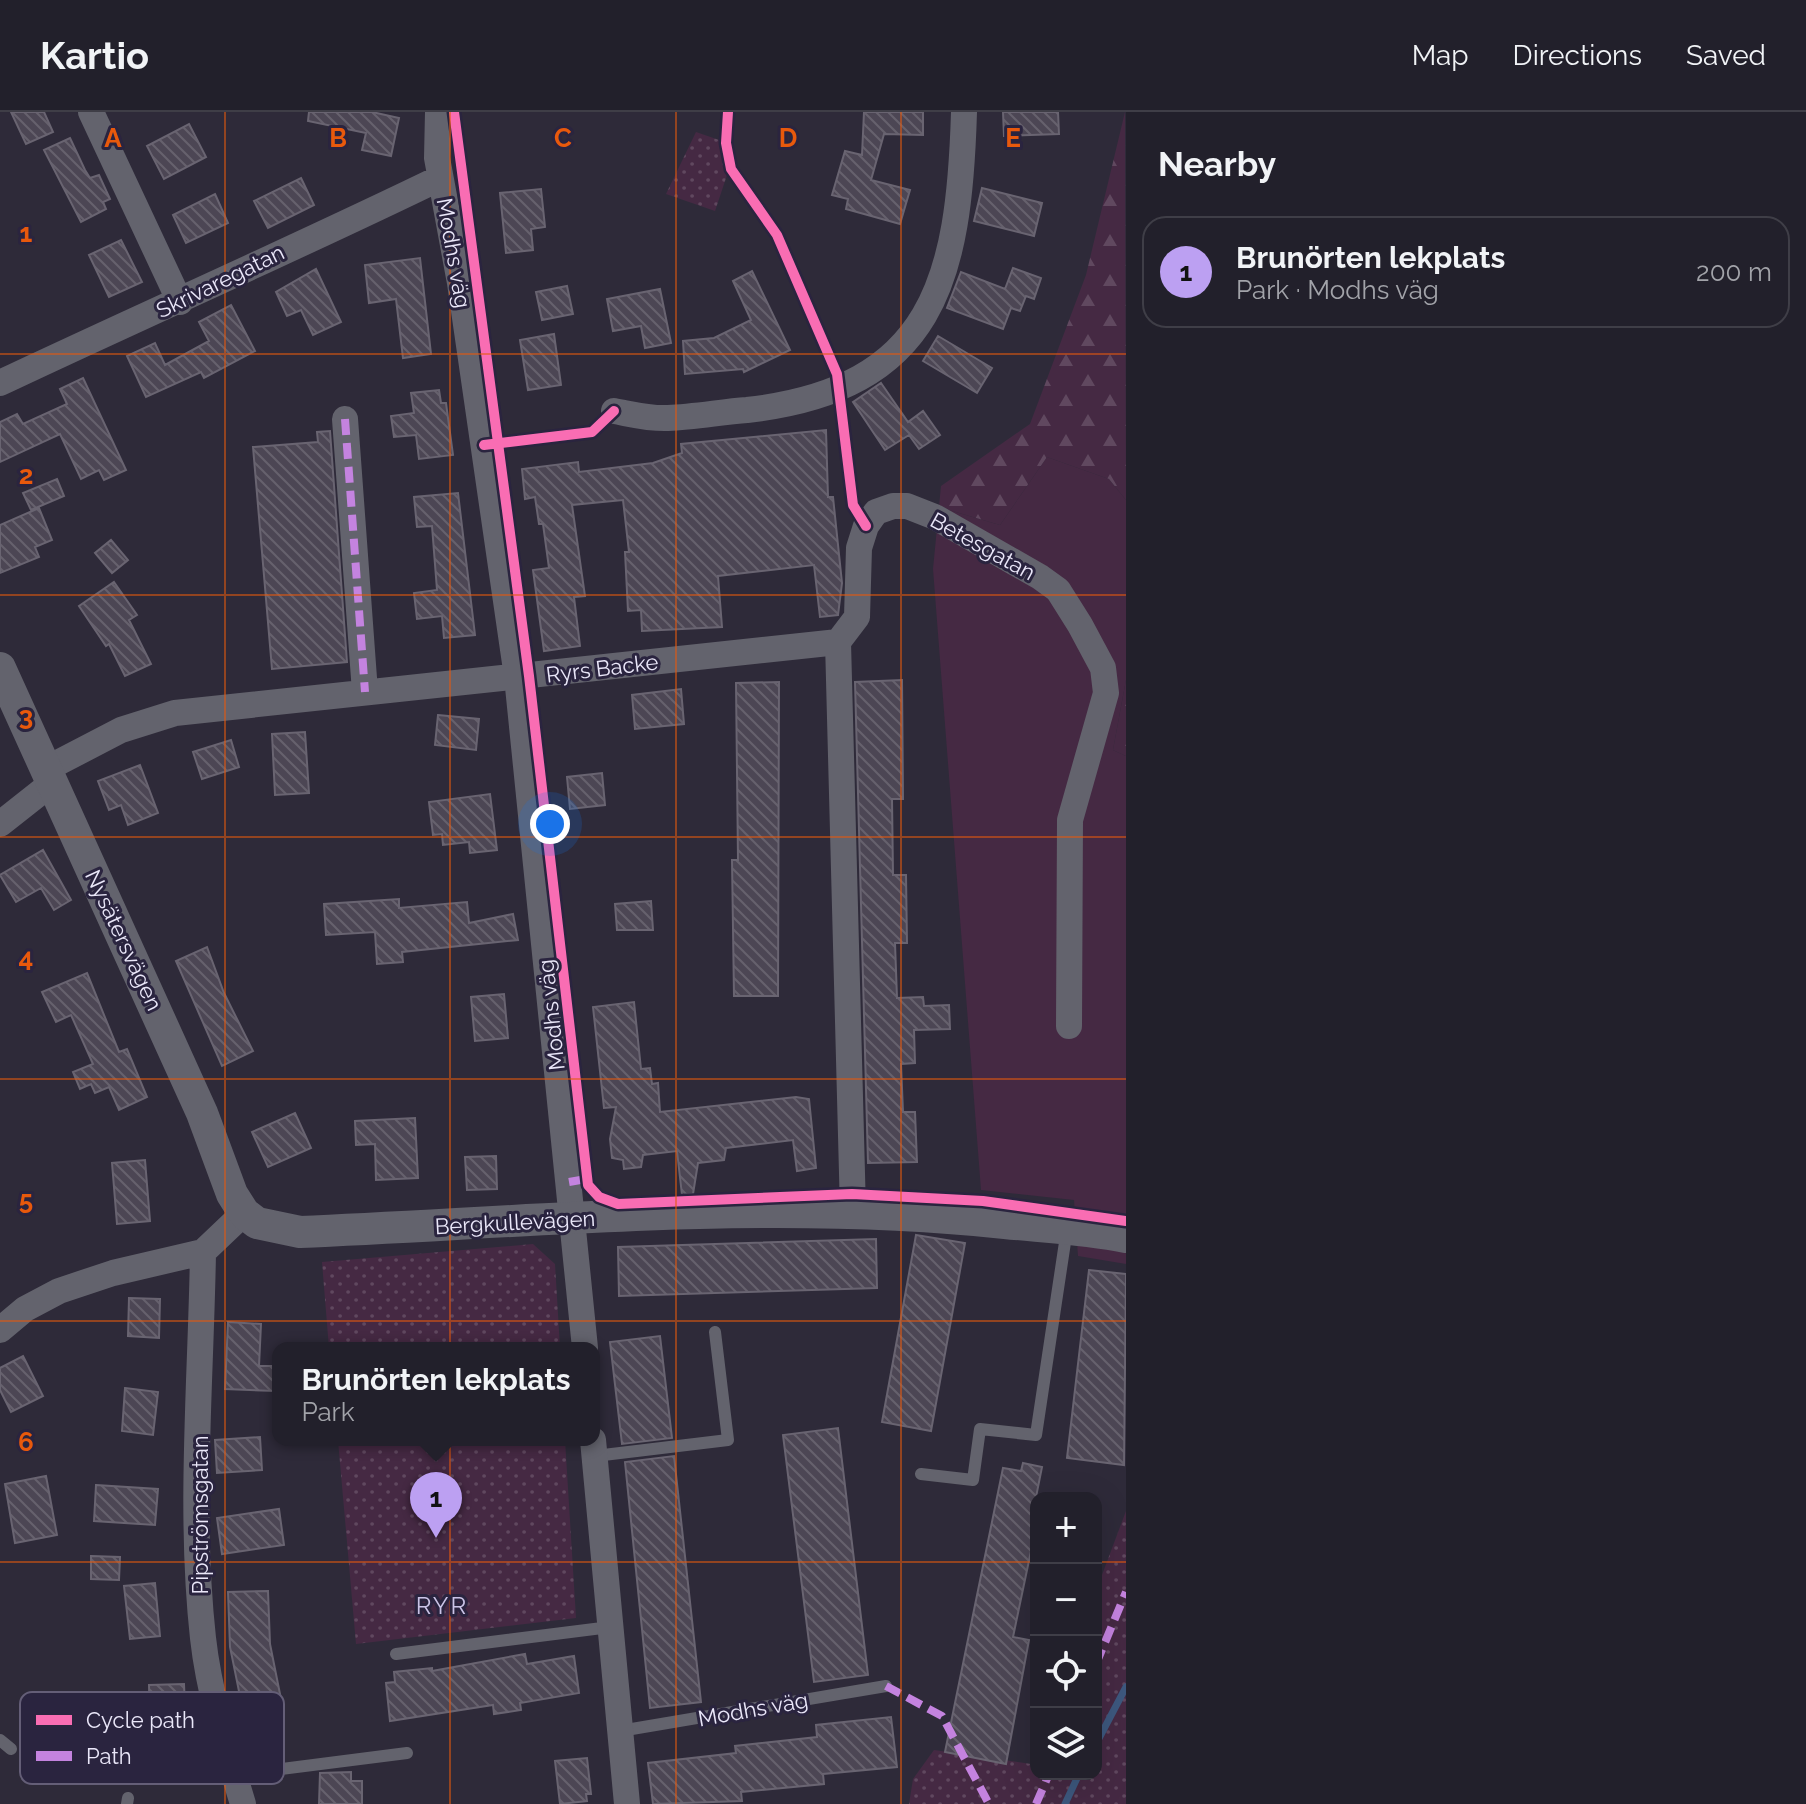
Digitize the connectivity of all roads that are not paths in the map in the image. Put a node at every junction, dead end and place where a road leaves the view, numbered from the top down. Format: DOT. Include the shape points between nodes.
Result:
graph roads {
  1 [pos="91,112"];
  2 [pos="438,112"];
  3 [pos="964,112"];
  4 [pos="440,178"];
  5 [pos="180,302"];
  6 [pos="0,383"];
  7 [pos="614,411"];
  8 [pos="345,419"];
  9 [pos="838,642"];
  10 [pos="0,668"];
  11 [pos="517,677"];
  12 [pos="365,692"];
  13 [pos="49,776"];
  14 [pos="0,824"];
  15 [pos="1069,1026"];
  16 [pos="853,1211"];
  17 [pos="244,1213"];
  18 [pos="573,1220"];
  19 [pos="1067,1229"];
  20 [pos="1126,1237"];
  21 [pos="203,1252"];
  22 [pos="0,1330"];
  23 [pos="715,1332"];
  24 [pos="584,1342"];
  25 [pos="594,1448"];
  26 [pos="921,1474"];
  27 [pos="610,1627"];
  28 [pos="396,1654"];
  29 [pos="886,1686"];
  30 [pos="215,1692"];
  31 [pos="620,1731"];
  32 [pos="0,1740"];
  33 [pos="11,1749"];
  34 [pos="407,1753"];
  35 [pos="284,1769"];
  36 [pos="237,1784"];
  37 [pos="243,1804"];
  38 [pos="627,1804"];
  1 -- 5 [label="street"];
  2 -- 4 [label="street, Modhs väg"];
  3 -- 7 [label="street" via="953,245 924,318 888,359 838,391 792,404 665,418"];
  4 -- 5 [label="street, Skrivaregatan" via="286,247"];
  4 -- 11 [label="street, Modhs väg"];
  5 -- 6 [label="street, Skrivaregatan"];
  8 -- 12 [label="street"];
  9 -- 11 [label="street, Ryrs Backe"];
  9 -- 15 [label="street, Betesgatan" via="857,617 859,548 866,526 876,512 893,506 935,517 1040,577 1058,590 1080,625 1103,668 1106,693 1070,820"];
  9 -- 16 [label="street"];
  10 -- 13 [label="street, Nysätersvägen"];
  11 -- 12 [label="street, Ryrs Backe"];
  11 -- 18 [label="street, Modhs väg"];
  12 -- 13 [label="street, Ryrs Backe" via="175,713 121,730"];
  13 -- 14 [label="street, Ryrs Backe"];
  13 -- 17 [label="street, Nysätersvägen"];
  16 -- 18 [label="street, Bergkullevägen"];
  16 -- 19 [label="street, Bergkullevägen"];
  17 -- 18 [label="street, Bergkullevägen" via="273,1229 300,1232"];
  17 -- 21 [label="street"];
  18 -- 24 [label="street, Modhs väg"];
  19 -- 20 [label="street, Bergkullevägen"];
  19 -- 26 [label="lane" via="1036,1435 980,1429 973,1480"];
  21 -- 22 [label="street" via="59,1291"];
  21 -- 30 [label="street, Pipströmsgatan" via="198,1572 203,1641"];
  23 -- 25 [label="lane" via="728,1440"];
  25 -- 27 [label="street"];
  27 -- 28 [label="lane"];
  27 -- 31 [label="street"];
  29 -- 31 [label="lane, Modhs väg"];
  31 -- 38 [label="street"];
  32 -- 33 [label="lane"];
  34 -- 35 [label="lane"];
  36 -- 37 [label="street, Pipströmsgatan"];
}
